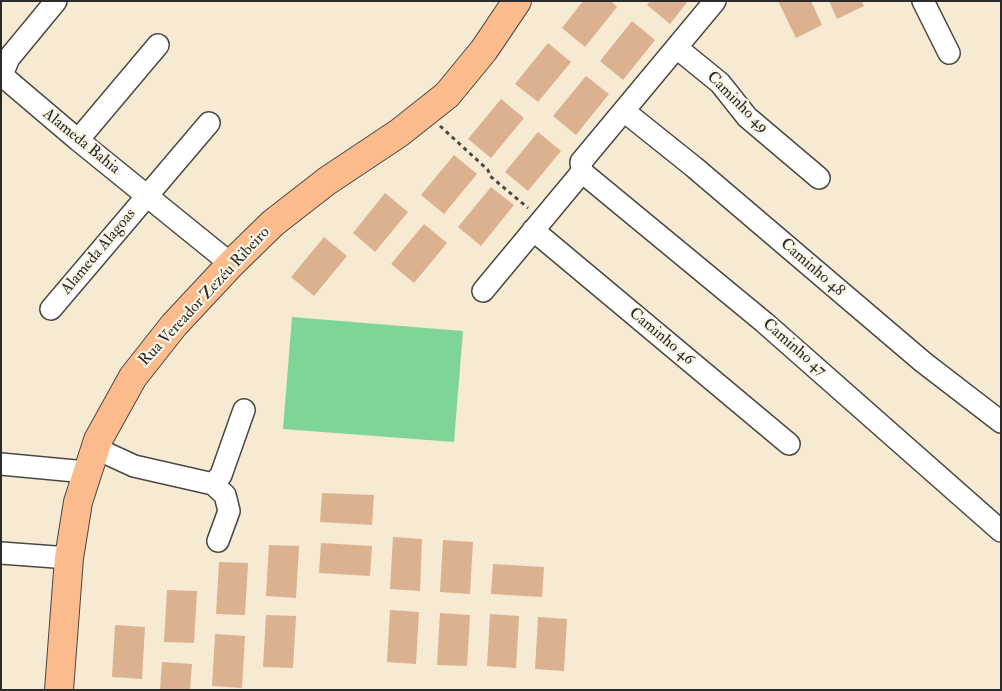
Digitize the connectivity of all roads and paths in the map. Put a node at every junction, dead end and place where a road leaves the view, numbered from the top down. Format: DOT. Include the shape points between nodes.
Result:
graph roads {
  1 [pos="56,1"];
  2 [pos="517,1"];
  3 [pos="716,1"];
  4 [pos="923,1"];
  5 [pos="158,45"];
  6 [pos="677,48"];
  7 [pos="948,53"];
  8 [pos="624,111"];
  9 [pos="425,113"];
  10 [pos="209,123"];
  11 [pos="78,140"];
  12 [pos="582,172"];
  13 [pos="819,178"];
  14 [pos="148,195"];
  15 [pos="538,225"];
  16 [pos="231,264"];
  17 [pos="483,291"];
  18 [pos="51,309"];
  19 [pos="244,410"];
  20 [pos="1001,422"];
  21 [pos="790,444"];
  22 [pos="91,460"];
  23 [pos="1,464"];
  24 [pos="213,484"];
  25 [pos="1001,531"];
  26 [pos="218,540"];
  27 [pos="1,553"];
  28 [pos="69,558"];
  29 [pos="59,690"];
  1 -- 11 [label="street, Alameda Bahia" via="9,58 4,70 5,78"];
  2 -- 9 [label="main road, Rua Vereador Zezéu Ribeiro" via="464,76"];
  3 -- 6 [label="street"];
  4 -- 7 [label="street"];
  5 -- 11 [label="street"];
  6 -- 8 [label="street"];
  6 -- 13 [label="street, Caminho 49" via="720,83 747,117"];
  8 -- 12 [label="street" via="581,162"];
  8 -- 20 [label="street, Caminho 48" via="923,362"];
  9 -- 15 [label="path" via="488,170 490,176"];
  9 -- 16 [label="main road, Rua Vereador Zezéu Ribeiro" via="300,200"];
  10 -- 14 [label="street, Alameda Alagoas"];
  11 -- 14 [label="street, Alameda Bahia"];
  12 -- 15 [label="street"];
  12 -- 25 [label="street, Caminho 47" via="765,323"];
  14 -- 16 [label="street, Alameda Bahia"];
  14 -- 18 [label="street, Alameda Alagoas"];
  15 -- 17 [label="street"];
  15 -- 21 [label="street, Caminho 46"];
  16 -- 22 [label="main road, Rua Vereador Zezéu Ribeiro" via="153,349 133,377"];
  19 -- 24 [label="street" via="221,475"];
  22 -- 23 [label="street"];
  22 -- 24 [label="street"];
  22 -- 28 [label="main road, Rua Vereador Zezéu Ribeiro" via="78,502"];
  24 -- 26 [label="street" via="225,495 229,512"];
  27 -- 28 [label="street"];
  28 -- 29 [label="main road, Rua Vereador Zezéu Ribeiro"];
}
